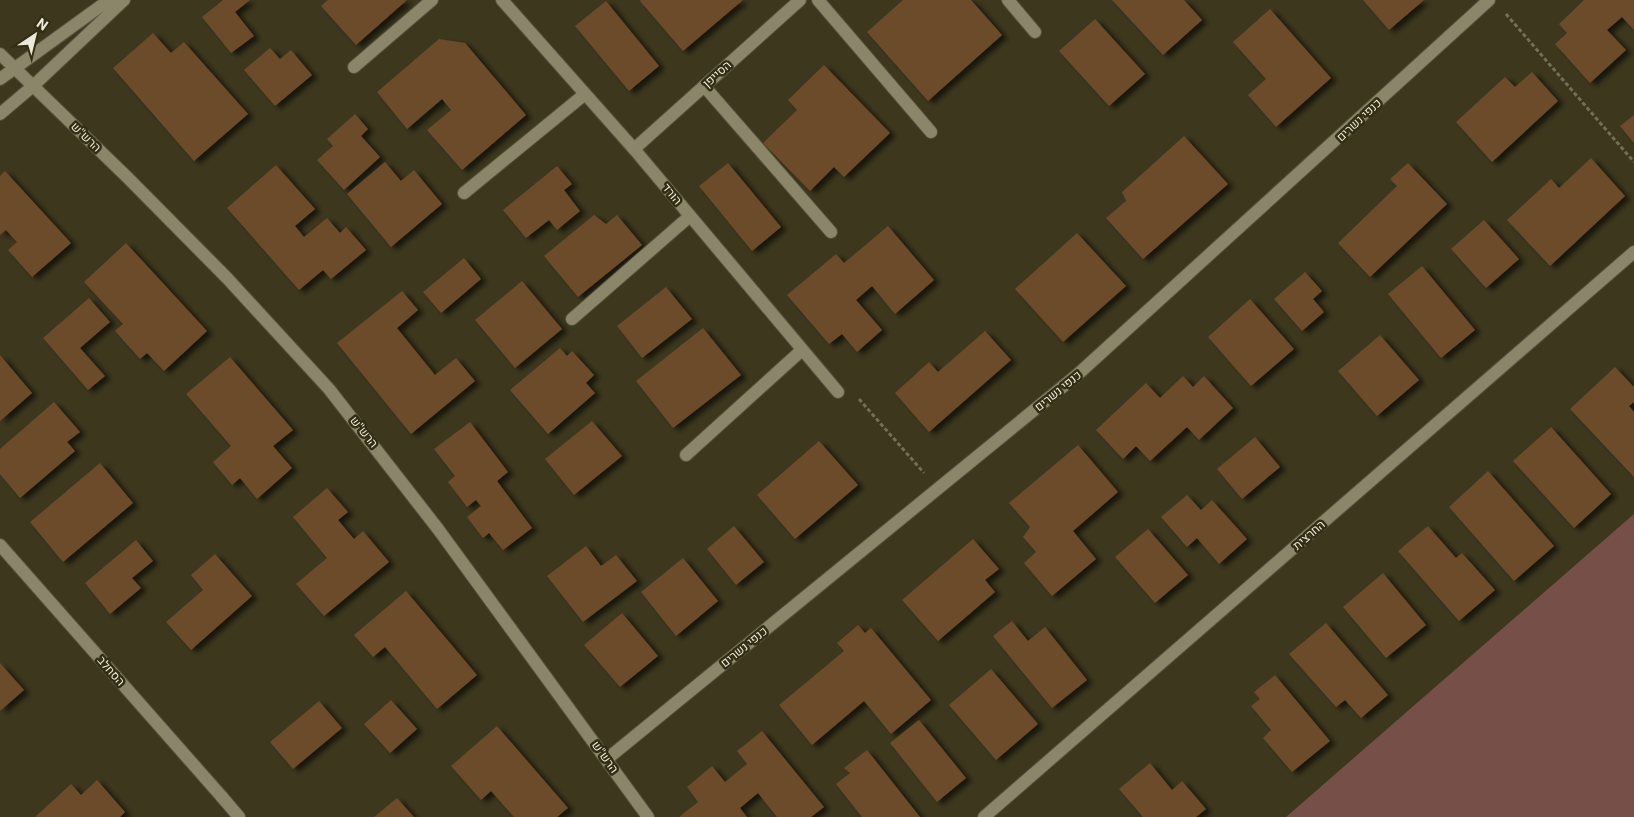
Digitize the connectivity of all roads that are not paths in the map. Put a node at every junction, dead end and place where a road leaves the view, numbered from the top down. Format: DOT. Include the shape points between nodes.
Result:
graph roads {
  1 [pos="109,0"];
  2 [pos="124,0"];
  3 [pos="432,0"];
  4 [pos="502,0"];
  5 [pos="800,0"];
  6 [pos="818,0"];
  7 [pos="1008,0"];
  8 [pos="1489,0"];
  9 [pos="1035,32"];
  10 [pos="0,54"];
  11 [pos="354,67"];
  12 [pos="13,68"];
  13 [pos="0,78"];
  14 [pos="33,86"];
  15 [pos="704,86"];
  16 [pos="585,94"];
  17 [pos="0,114"];
  18 [pos="931,132"];
  19 [pos="634,149"];
  20 [pos="464,193"];
  21 [pos="690,216"];
  22 [pos="831,232"];
  23 [pos="1634,252"];
  24 [pos="572,319"];
  25 [pos="802,350"];
  26 [pos="838,392"];
  27 [pos="686,455"];
  28 [pos="0,545"];
  29 [pos="607,759"];
  30 [pos="239,817"];
  31 [pos="648,817"];
  32 [pos="984,817"];
  1 -- 12 [label="street"];
  2 -- 14 [label="street"];
  3 -- 11 [label="street"];
  4 -- 16 [label="street, הורד"];
  5 -- 15 [label="street, הסייפן"];
  6 -- 18 [label="street"];
  7 -- 9 [label="street"];
  8 -- 29 [label="street, כנפי נשרים" via="1078,376"];
  10 -- 12 [label="street, הרש''ש"];
  12 -- 13 [label="street"];
  12 -- 14 [label="street, הרש''ש"];
  14 -- 17 [label="street"];
  14 -- 29 [label="street, הרש''ש" via="128,177 329,389 433,521"];
  15 -- 19 [label="street, הסייפן"];
  15 -- 22 [label="street"];
  16 -- 19 [label="street, הורד"];
  16 -- 20 [label="street"];
  19 -- 21 [label="street, הורד"];
  21 -- 24 [label="street"];
  21 -- 25 [label="street, הורד"];
  23 -- 32 [label="street, החרצית"];
  25 -- 26 [label="street, הורד"];
  25 -- 27 [label="street"];
  28 -- 30 [label="street, הסחלב"];
  29 -- 31 [label="street, הרש''ש"];
}
